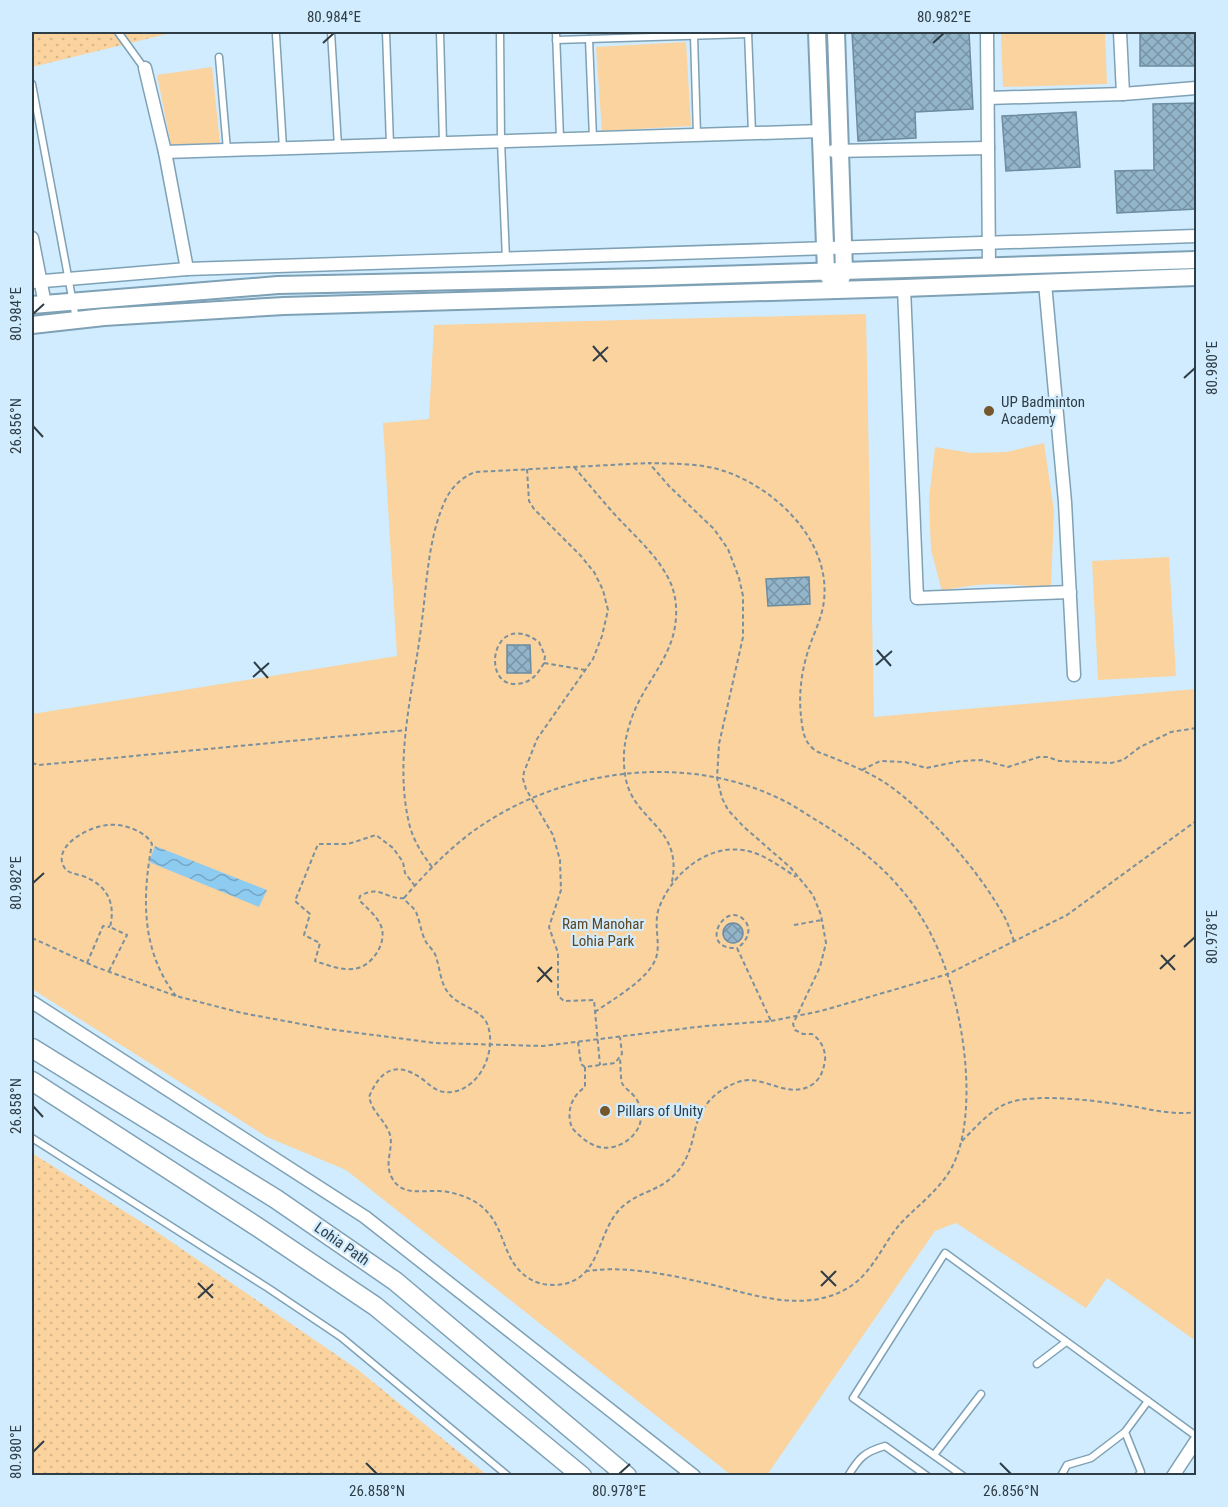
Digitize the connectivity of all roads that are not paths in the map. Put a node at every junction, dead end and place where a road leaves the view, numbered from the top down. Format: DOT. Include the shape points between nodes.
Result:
graph roads {
  1 [pos="118,32"];
  2 [pos="331,32"];
  3 [pos="386,32"];
  4 [pos="440,32"];
  5 [pos="500,32"];
  6 [pos="556,32"];
  7 [pos="817,32"];
  8 [pos="836,32"];
  9 [pos="987,32"];
  10 [pos="1120,32"];
  11 [pos="748,33"];
  12 [pos="276,35"];
  13 [pos="694,36"];
  14 [pos="589,39"];
  15 [pos="556,40"];
  16 [pos="219,57"];
  17 [pos="145,69"];
  18 [pos="32,84"];
  19 [pos="1197,88"];
  20 [pos="1123,94"];
  21 [pos="987,98"];
  22 [pos="821,131"];
  23 [pos="752,134"];
  24 [pos="697,135"];
  25 [pos="593,138"];
  26 [pos="560,140"];
  27 [pos="501,141"];
  28 [pos="443,143"];
  29 [pos="390,145"];
  30 [pos="338,147"];
  31 [pos="283,148"];
  32 [pos="988,148"];
  33 [pos="227,150"];
  34 [pos="822,151"];
  35 [pos="840,151"];
  36 [pos="165,152"];
  37 [pos="1197,236"];
  38 [pos="32,238"];
  39 [pos="989,243"];
  40 [pos="843,248"];
  41 [pos="825,249"];
  42 [pos="506,259"];
  43 [pos="1197,260"];
  44 [pos="989,266"];
  45 [pos="187,269"];
  46 [pos="844,271"];
  47 [pos="826,272"];
  48 [pos="1197,277"];
  49 [pos="69,279"];
  50 [pos="36,281"];
  51 [pos="1045,283"];
  52 [pos="904,288"];
  53 [pos="837,290"];
  54 [pos="73,301"];
  55 [pos="38,304"];
  56 [pos="76,320"];
  57 [pos="32,325"];
  58 [pos="1070,592"];
  59 [pos="1074,675"];
  60 [pos="32,1002"];
  61 [pos="32,1048"];
  62 [pos="32,1081"];
  63 [pos="32,1138"];
  64 [pos="1066,1341"];
  65 [pos="1037,1364"];
  66 [pos="981,1394"];
  67 [pos="1148,1401"];
  68 [pos="1125,1432"];
  69 [pos="1197,1436"];
  70 [pos="1197,1441"];
  71 [pos="934,1455"];
  72 [pos="508,1476"];
  73 [pos="582,1476"];
  74 [pos="627,1476"];
  75 [pos="694,1476"];
  76 [pos="848,1476"];
  77 [pos="927,1476"];
  78 [pos="963,1476"];
  79 [pos="1060,1476"];
  80 [pos="1138,1476"];
  81 [pos="1173,1476"];
  1 -- 17 [label="lane"];
  2 -- 30 [label="lane"];
  3 -- 29 [label="lane"];
  4 -- 28 [label="lane"];
  5 -- 27 [label="lane"];
  6 -- 15 [label="lane"];
  7 -- 22 [label="street"];
  8 -- 35 [label="street"];
  9 -- 21 [label="street"];
  10 -- 20 [label="street"];
  11 -- 13 [label="lane"];
  11 -- 23 [label="lane"];
  12 -- 31 [label="lane"];
  13 -- 14 [label="lane"];
  13 -- 24 [label="lane"];
  14 -- 15 [label="lane"];
  14 -- 25 [label="lane"];
  15 -- 26 [label="lane"];
  16 -- 33 [label="lane"];
  17 -- 36 [label="street"];
  18 -- 49 [label="lane"];
  19 -- 20 [label="street"];
  20 -- 21 [label="street"];
  21 -- 32 [label="street"];
  22 -- 23 [label="street"];
  22 -- 34 [label="street"];
  23 -- 24 [label="street"];
  24 -- 25 [label="street"];
  25 -- 26 [label="street"];
  26 -- 27 [label="street"];
  27 -- 28 [label="street"];
  27 -- 42 [label="lane"];
  28 -- 29 [label="street"];
  29 -- 30 [label="street"];
  30 -- 31 [label="street"];
  31 -- 33 [label="street"];
  32 -- 35 [label="street"];
  32 -- 39 [label="street"];
  33 -- 36 [label="street"];
  34 -- 35 [label="street"];
  34 -- 41 [label="street"];
  35 -- 40 [label="street"];
  36 -- 45 [label="street"];
  37 -- 39 [label="street"];
  38 -- 50 [label="street"];
  39 -- 40 [label="street"];
  39 -- 44 [label="street"];
  40 -- 41 [label="street"];
  40 -- 46 [label="street"];
  41 -- 42 [label="street"];
  41 -- 47 [label="street"];
  42 -- 45 [label="street"];
  43 -- 44 [label="street"];
  44 -- 46 [label="street"];
  45 -- 49 [label="street"];
  46 -- 47 [label="street"];
  46 -- 53 [label="street"];
  47 -- 53 [label="street"];
  47 -- 54 [label="street" via="278,285"];
  48 -- 51 [label="street"];
  49 -- 50 [label="street"];
  49 -- 54 [label="lane"];
  50 -- 55 [label="street"];
  51 -- 52 [label="street"];
  51 -- 58 [label="street"];
  52 -- 53 [label="street"];
  52 -- 58 [label="street" via="916,598"];
  53 -- 56 [label="street" via="284,306"];
  54 -- 55 [label="street"];
  54 -- 56 [label="lane"];
  56 -- 57 [label="street"];
  58 -- 59 [label="street"];
  60 -- 75 [label="street" via="365,1217"];
  61 -- 74 [label="main road, Lohia Path" via="276,1199 395,1281"];
  62 -- 73 [label="main road" via="375,1306"];
  63 -- 72 [label="lane" via="340,1337"];
  64 -- 65 [label="lane"];
  64 -- 67 [label="lane"];
  64 -- 71 [label="lane" via="945,1253 853,1398"];
  66 -- 71 [label="lane"];
  67 -- 68 [label="lane"];
  67 -- 69 [label="lane"];
  68 -- 79 [label="lane" via="1090,1458 1066,1465"];
  68 -- 80 [label="lane" via="1141,1472"];
  70 -- 81 [label="street"];
  71 -- 78 [label="lane"];
  76 -- 77 [label="lane" via="859,1458 885,1446"];
}
